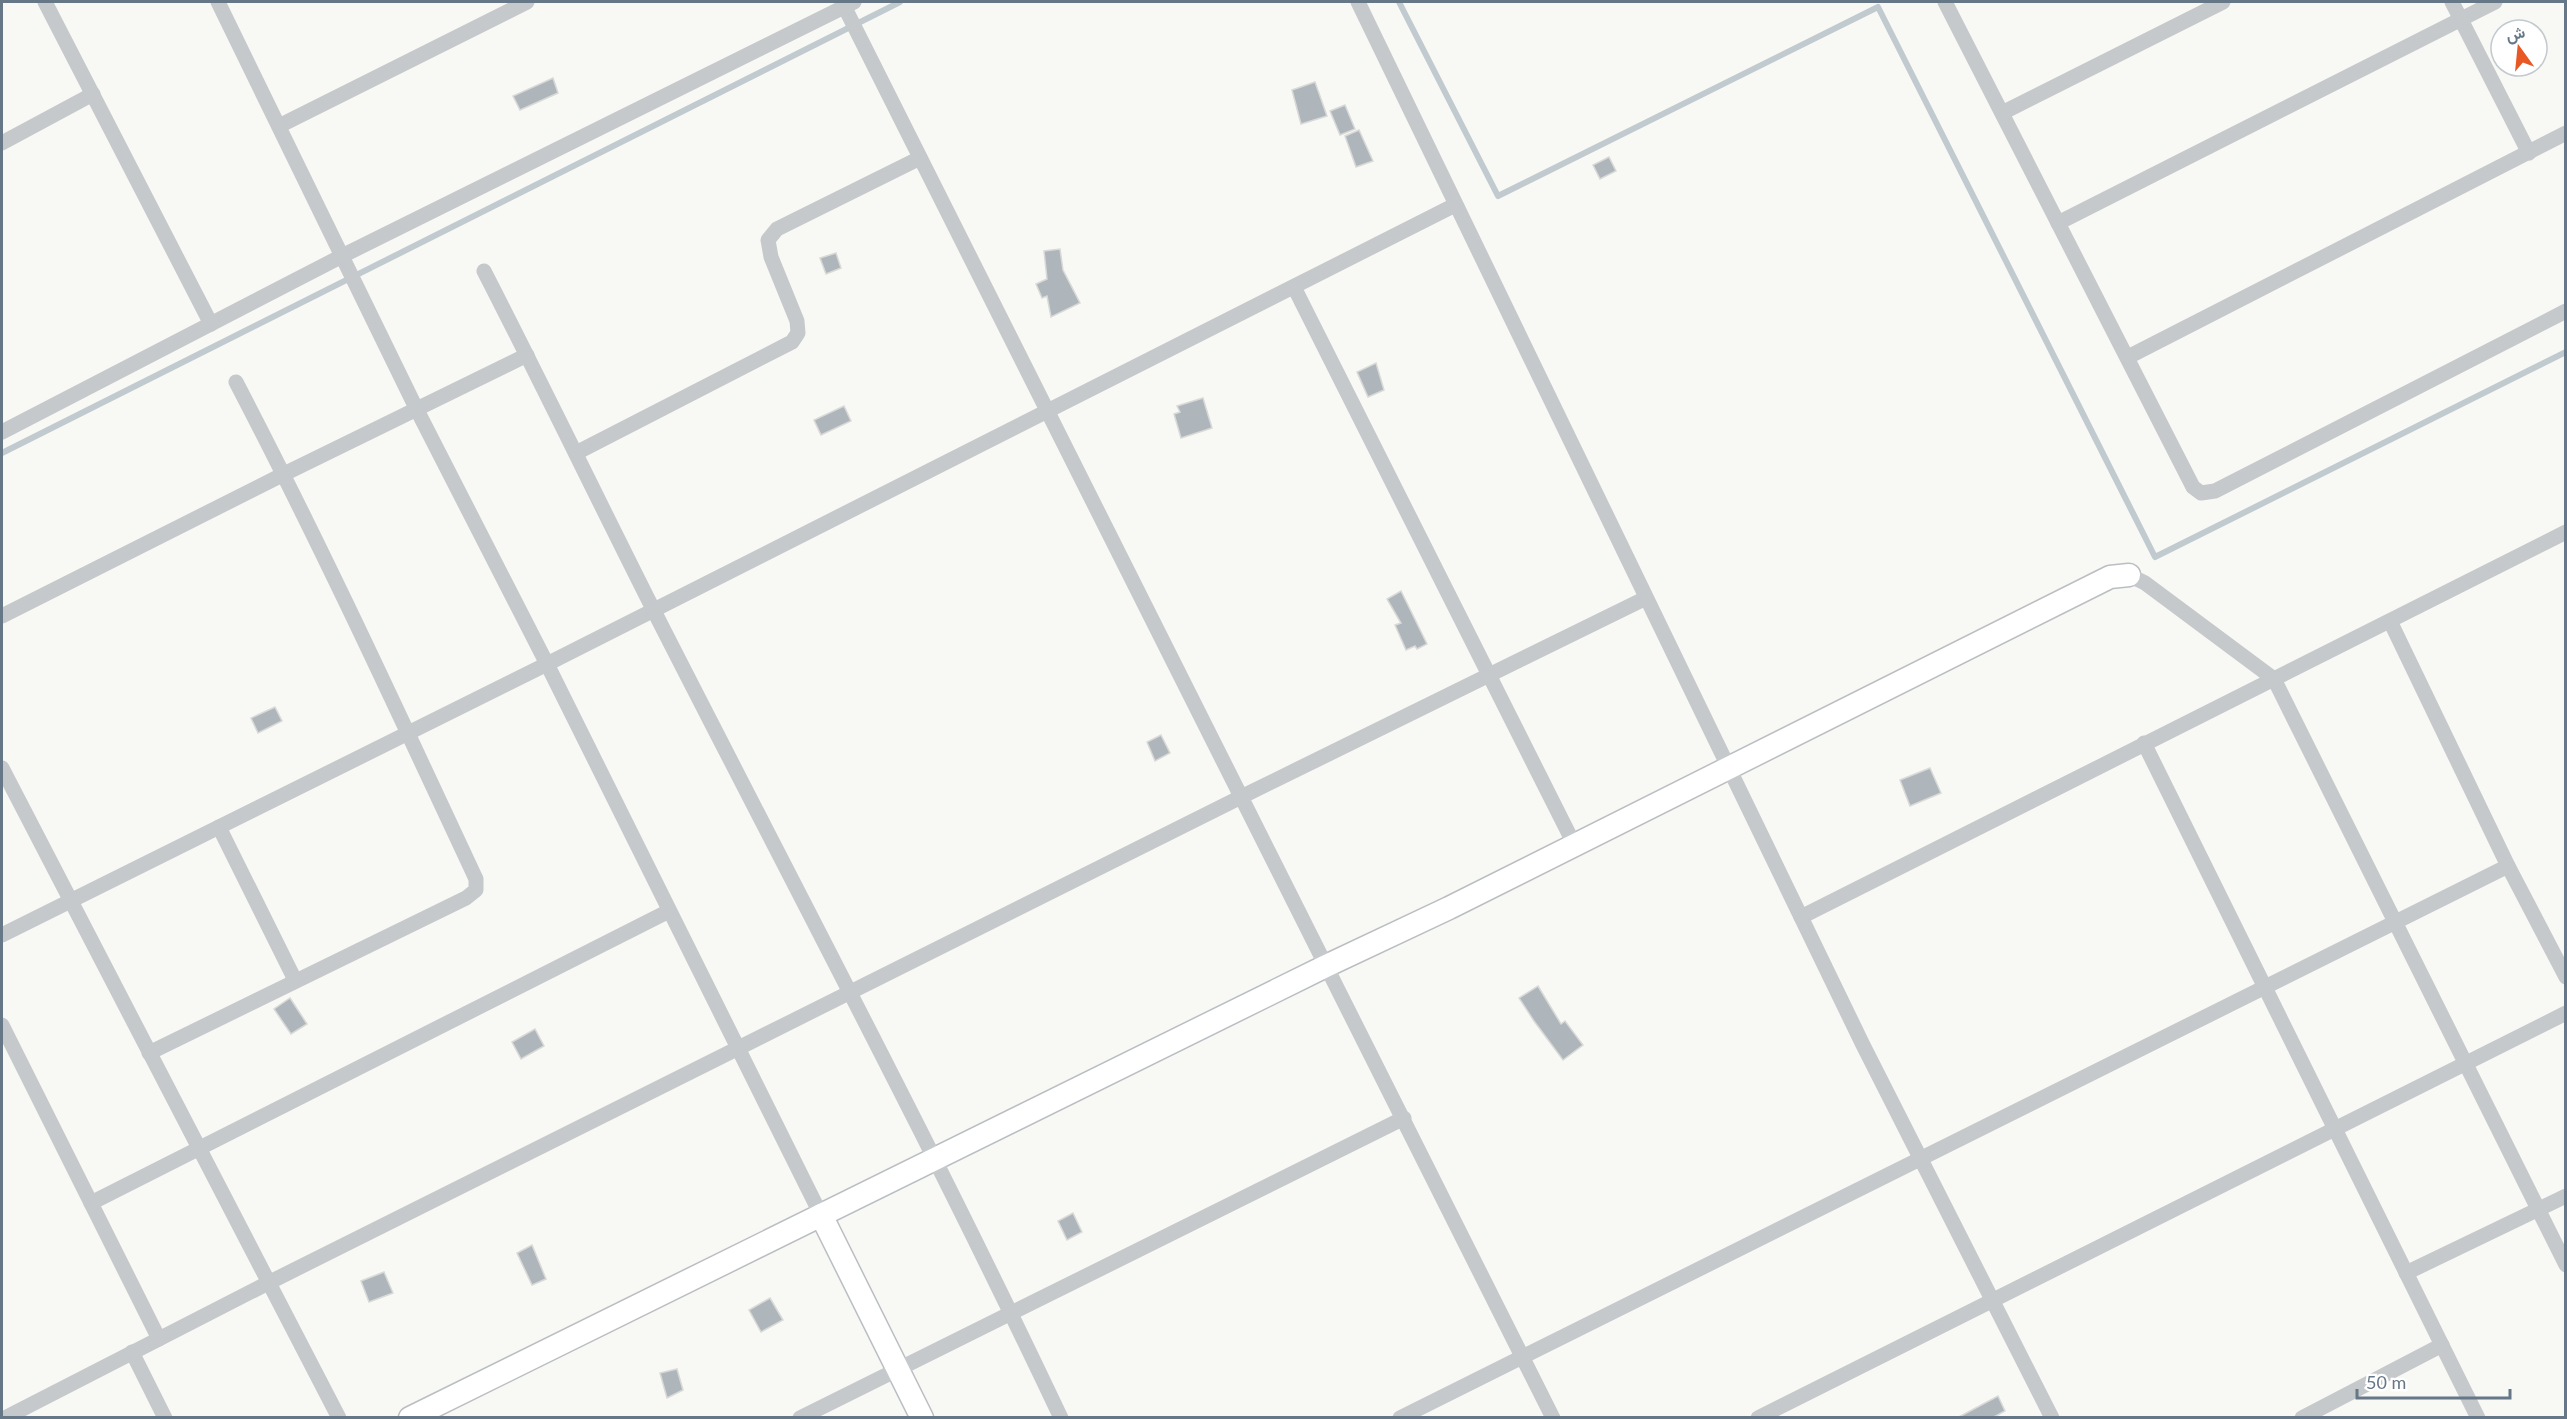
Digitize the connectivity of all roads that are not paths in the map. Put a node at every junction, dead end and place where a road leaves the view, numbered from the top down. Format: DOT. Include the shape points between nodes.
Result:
graph roads {
  1 [pos="45,2"];
  2 [pos="218,2"];
  3 [pos="527,2"];
  4 [pos="1358,2"];
  5 [pos="1945,2"];
  6 [pos="2223,2"];
  7 [pos="2452,2"];
  8 [pos="2495,2"];
  9 [pos="847,3"];
  10 [pos="2461,19"];
  11 [pos="93,94"];
  12 [pos="2002,113"];
  13 [pos="279,126"];
  14 [pos="2565,133"];
  15 [pos="2,143"];
  16 [pos="2529,153"];
  17 [pos="920,158"];
  18 [pos="1455,205"];
  19 [pos="2058,223"];
  20 [pos="342,256"];
  21 [pos="484,271"];
  22 [pos="1294,286"];
  23 [pos="2565,311"];
  24 [pos="211,324"];
  25 [pos="527,355"];
  26 [pos="2128,357"];
  27 [pos="236,382"];
  28 [pos="416,408"];
  29 [pos="1048,410"];
  30 [pos="2,432"];
  31 [pos="576,453"];
  32 [pos="284,474"];
  33 [pos="2565,532"];
  34 [pos="2129,575"];
  35 [pos="1647,598"];
  36 [pos="654,610"];
  37 [pos="2,616"];
  38 [pos="2390,621"];
  39 [pos="547,664"];
  40 [pos="1489,676"];
  41 [pos="2274,679"];
  42 [pos="408,732"];
  43 [pos="2144,743"];
  44 [pos="1729,767"];
  45 [pos="2,768"];
  46 [pos="1241,797"];
  47 [pos="219,827"];
  48 [pos="1574,844"];
  49 [pos="2508,866"];
  50 [pos="70,901"];
  51 [pos="669,911"];
  52 [pos="1801,917"];
  53 [pos="2395,922"];
  54 [pos="2,935"];
  55 [pos="1326,966"];
  56 [pos="2565,976"];
  57 [pos="295,980"];
  58 [pos="2265,988"];
  59 [pos="851,992"];
  60 [pos="2565,1012"];
  61 [pos="2,1025"];
  62 [pos="738,1050"];
  63 [pos="149,1053"];
  64 [pos="2464,1064"];
  65 [pos="1404,1118"];
  66 [pos="2335,1128"];
  67 [pos="200,1149"];
  68 [pos="1919,1158"];
  69 [pos="934,1159"];
  70 [pos="2565,1196"];
  71 [pos="91,1203"];
  72 [pos="2538,1209"];
  73 [pos="821,1215"];
  74 [pos="2565,1265"];
  75 [pos="2406,1273"];
  76 [pos="270,1282"];
  77 [pos="1994,1299"];
  78 [pos="1012,1313"];
  79 [pos="159,1339"];
  80 [pos="2442,1345"];
  81 [pos="132,1352"];
  82 [pos="1522,1357"];
  83 [pos="898,1369"];
  84 [pos="5,1418"];
  85 [pos="165,1418"];
  86 [pos="339,1418"];
  87 [pos="410,1418"];
  88 [pos="800,1418"];
  89 [pos="922,1418"];
  90 [pos="1061,1418"];
  91 [pos="1400,1418"];
  92 [pos="1553,1418"];
  93 [pos="1758,1418"];
  94 [pos="2052,1418"];
  95 [pos="2302,1418"];
  96 [pos="2478,1418"];
  1 -- 11 [label="street"];
  2 -- 13 [label="street"];
  3 -- 13 [label="street"];
  4 -- 18 [label="street"];
  5 -- 12 [label="street"];
  6 -- 12 [label="street"];
  7 -- 10 [label="street"];
  8 -- 10 [label="street"];
  9 -- 17 [label="street"];
  9 -- 20 [label="street"];
  10 -- 16 [label="street"];
  10 -- 19 [label="street"];
  11 -- 15 [label="street"];
  11 -- 24 [label="street"];
  12 -- 19 [label="street"];
  13 -- 20 [label="street"];
  14 -- 16 [label="street"];
  16 -- 26 [label="street"];
  17 -- 29 [label="street"];
  17 -- 31 [label="street" via="777,229 768,240 797,321 798,333 792,342"];
  18 -- 22 [label="street"];
  18 -- 35 [label="street"];
  19 -- 26 [label="street"];
  20 -- 24 [label="street"];
  20 -- 28 [label="street"];
  21 -- 25 [label="street"];
  22 -- 29 [label="street"];
  22 -- 40 [label="street"];
  23 -- 26 [label="street" via="2215,491 2201,493 2193,488"];
  24 -- 30 [label="street"];
  25 -- 28 [label="street"];
  25 -- 31 [label="street"];
  27 -- 32 [label="street"];
  28 -- 32 [label="street"];
  28 -- 39 [label="street"];
  29 -- 36 [label="street"];
  29 -- 46 [label="street"];
  31 -- 36 [label="street"];
  32 -- 37 [label="street"];
  32 -- 42 [label="street"];
  33 -- 38 [label="street"];
  34 -- 41 [label="street"];
  34 -- 44 [label="street" via="2110,577"];
  35 -- 40 [label="street"];
  35 -- 44 [label="street"];
  36 -- 39 [label="street"];
  36 -- 59 [label="street"];
  38 -- 41 [label="street"];
  38 -- 49 [label="street"];
  39 -- 42 [label="street"];
  39 -- 51 [label="street"];
  40 -- 46 [label="street"];
  40 -- 48 [label="street"];
  41 -- 43 [label="street"];
  41 -- 53 [label="street"];
  42 -- 47 [label="street"];
  42 -- 57 [label="street" via="476,879 476,890"];
  43 -- 52 [label="street"];
  43 -- 58 [label="street"];
  44 -- 48 [label="street"];
  44 -- 52 [label="street"];
  45 -- 50 [label="street"];
  46 -- 55 [label="street"];
  46 -- 59 [label="street"];
  47 -- 50 [label="street"];
  47 -- 57 [label="street"];
  48 -- 55 [label="street"];
  49 -- 53 [label="street"];
  49 -- 56 [label="street"];
  50 -- 54 [label="street"];
  50 -- 63 [label="street"];
  51 -- 62 [label="street"];
  51 -- 67 [label="street"];
  52 -- 68 [label="street"];
  53 -- 58 [label="street"];
  53 -- 64 [label="street"];
  55 -- 65 [label="street"];
  55 -- 69 [label="street"];
  57 -- 63 [label="street"];
  58 -- 66 [label="street"];
  58 -- 68 [label="street"];
  59 -- 62 [label="street"];
  59 -- 69 [label="street"];
  60 -- 64 [label="street"];
  61 -- 71 [label="street"];
  62 -- 73 [label="street"];
  62 -- 76 [label="street"];
  63 -- 67 [label="street"];
  64 -- 66 [label="street"];
  64 -- 72 [label="street"];
  65 -- 78 [label="street"];
  65 -- 82 [label="street"];
  66 -- 75 [label="street"];
  66 -- 77 [label="street"];
  67 -- 71 [label="street"];
  67 -- 76 [label="street"];
  68 -- 77 [label="street"];
  68 -- 82 [label="street"];
  69 -- 73 [label="street"];
  69 -- 78 [label="street"];
  70 -- 72 [label="street"];
  71 -- 79 [label="street"];
  72 -- 74 [label="street"];
  72 -- 75 [label="street"];
  73 -- 83 [label="street"];
  73 -- 87 [label="street"];
  75 -- 80 [label="street"];
  76 -- 79 [label="street"];
  76 -- 86 [label="street"];
  77 -- 93 [label="street"];
  77 -- 94 [label="street"];
  78 -- 83 [label="street"];
  78 -- 90 [label="street"];
  79 -- 81 [label="street"];
  80 -- 95 [label="street"];
  80 -- 96 [label="street"];
  81 -- 84 [label="street"];
  81 -- 85 [label="street"];
  82 -- 91 [label="street"];
  82 -- 92 [label="street"];
  83 -- 88 [label="street"];
  83 -- 89 [label="street"];
}
